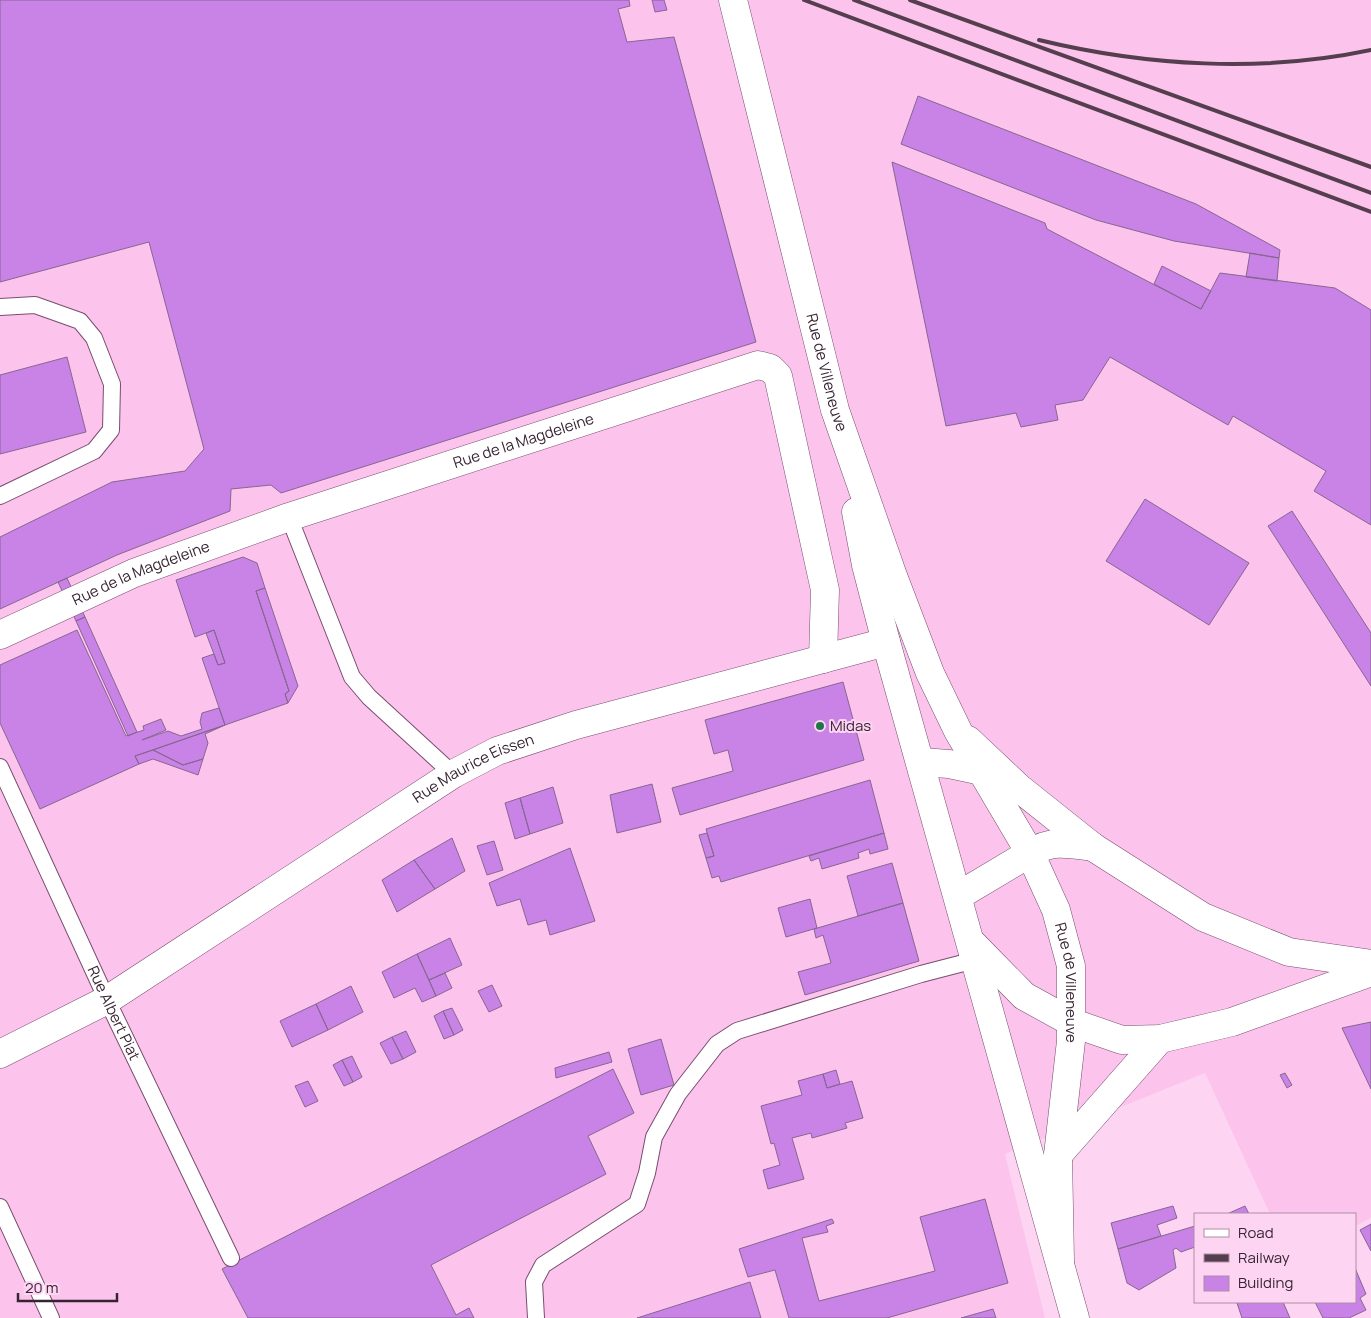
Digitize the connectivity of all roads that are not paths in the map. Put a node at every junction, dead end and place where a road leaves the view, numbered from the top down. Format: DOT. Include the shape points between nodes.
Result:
graph roads {
  1 [pos="737,12"];
  2 [pos="0,307"];
  3 [pos="836,410"];
  4 [pos="0,496"];
  5 [pos="289,517"];
  6 [pos="0,636"];
  7 [pos="886,642"];
  8 [pos="823,659"];
  9 [pos="958,731"];
  10 [pos="921,762"];
  11 [pos="0,767"];
  12 [pos="982,771"];
  13 [pos="453,774"];
  14 [pos="1094,847"];
  15 [pos="1030,853"];
  16 [pos="958,896"];
  17 [pos="973,950"];
  18 [pos="1371,964"];
  19 [pos="1371,972"];
  20 [pos="107,1000"];
  21 [pos="1073,1023"];
  22 [pos="1160,1039"];
  23 [pos="0,1054"];
  24 [pos="1058,1155"];
  25 [pos="0,1207"];
  26 [pos="231,1258"];
  27 [pos="1060,1261"];
  28 [pos="51,1318"];
  29 [pos="536,1318"];
  30 [pos="1076,1318"];
  1 -- 3 [label="street, Rue de Villeneuve"];
  2 -- 4 [label="lane" via="35,305 80,321 94,338 112,384 111,430 94,451"];
  3 -- 7 [label="street" via="866,565"];
  3 -- 9 [label="street, Rue de Villeneuve" via="926,664"];
  5 -- 6 [label="street, Rue de la Magdeleine" via="134,573"];
  5 -- 8 [label="street, Rue de la Magdeleine" via="758,365 770,368 778,376 825,590"];
  5 -- 13 [label="lane" via="352,677 369,697"];
  7 -- 8 [label="street, Rue Maurice Eissen"];
  7 -- 10 [label="street"];
  8 -- 13 [label="street, Rue Maurice Eissen" via="576,726 497,751"];
  9 -- 12 [label="street, Rue de Villeneuve"];
  9 -- 14 [label="street, Rue de Villeneuve" via="1019,788"];
  10 -- 12 [label="street"];
  10 -- 16 [label="street"];
  11 -- 20 [label="lane, Rue Albert Piat"];
  12 -- 15 [label="street, Rue de Villeneuve"];
  13 -- 20 [label="street, Rue Maurice Eissen"];
  14 -- 15 [label="street" via="1057,842"];
  14 -- 18 [label="street, Rue de Villeneuve" via="1203,917 1289,952"];
  15 -- 16 [label="street"];
  15 -- 21 [label="street, Rue de Villeneuve" via="1056,910 1071,966"];
  16 -- 17 [label="street"];
  17 -- 21 [label="street" via="1024,996"];
  17 -- 27 [label="street"];
  17 -- 29 [label="lane" via="921,974 737,1031 717,1044 678,1094 654,1137 637,1204 543,1265 534,1282"];
  19 -- 22 [label="street" via="1232,1022"];
  20 -- 23 [label="street, Rue Maurice Eissen"];
  20 -- 26 [label="lane, Rue Albert Piat"];
  21 -- 22 [label="street" via="1122,1040"];
  21 -- 24 [label="street, Rue de Villeneuve"];
  22 -- 24 [label="street"];
  24 -- 27 [label="street, Rue de Villeneuve"];
  25 -- 28 [label="lane"];
  27 -- 30 [label="street"];
}
